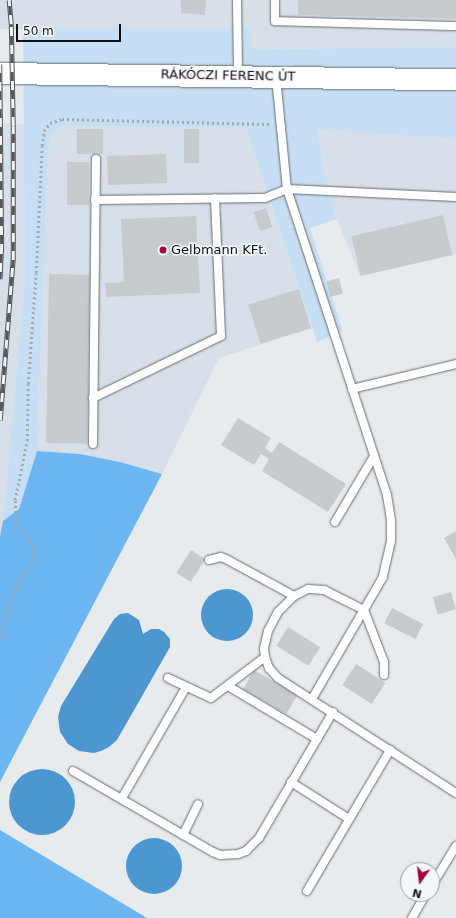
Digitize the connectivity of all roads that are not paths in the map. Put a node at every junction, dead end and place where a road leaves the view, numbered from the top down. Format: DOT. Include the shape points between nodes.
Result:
graph roads {
  1 [pos="237,0"];
  2 [pos="275,0"];
  3 [pos="456,26"];
  4 [pos="0,73"];
  5 [pos="238,76"];
  6 [pos="276,76"];
  7 [pos="456,79"];
  8 [pos="96,159"];
  9 [pos="287,190"];
  10 [pos="456,197"];
  11 [pos="215,198"];
  12 [pos="95,200"];
  13 [pos="456,364"];
  14 [pos="352,389"];
  15 [pos="93,398"];
  16 [pos="93,444"];
  17 [pos="374,456"];
  18 [pos="335,522"];
  19 [pos="209,560"];
  20 [pos="294,596"];
  21 [pos="364,610"];
  22 [pos="265,657"];
  23 [pos="384,675"];
  24 [pos="168,678"];
  25 [pos="228,686"];
  26 [pos="186,687"];
  27 [pos="312,699"];
  28 [pos="333,712"];
  29 [pos="317,739"];
  30 [pos="390,750"];
  31 [pos="73,771"];
  32 [pos="291,782"];
  33 [pos="456,793"];
  34 [pos="122,798"];
  35 [pos="198,804"];
  36 [pos="349,819"];
  37 [pos="184,835"];
  38 [pos="456,846"];
  39 [pos="440,872"];
  40 [pos="307,891"];
  41 [pos="421,902"];
  42 [pos="412,918"];
  1 -- 5 [label="lane"];
  2 -- 3 [label="lane" via="276,21"];
  4 -- 5 [label="main road, RÁKÓCZI FERENC ÚT"];
  5 -- 6 [label="main road, RÁKÓCZI FERENC ÚT"];
  6 -- 7 [label="main road, RÁKÓCZI FERENC ÚT"];
  6 -- 9 [label="lane"];
  8 -- 12 [label="lane"];
  9 -- 10 [label="lane"];
  9 -- 11 [label="lane" via="265,198"];
  9 -- 14 [label="lane"];
  11 -- 12 [label="lane"];
  11 -- 15 [label="lane" via="221,336"];
  12 -- 15 [label="lane"];
  13 -- 14 [label="lane"];
  14 -- 17 [label="lane"];
  15 -- 16 [label="lane"];
  17 -- 18 [label="lane"];
  17 -- 21 [label="lane" via="387,495 391,541 383,577"];
  19 -- 20 [label="lane" via="221,557 226,559"];
  20 -- 21 [label="lane" via="308,590 319,589"];
  20 -- 22 [label="lane" via="272,620 265,638"];
  21 -- 23 [label="lane" via="384,662"];
  21 -- 27 [label="lane"];
  22 -- 25 [label="lane"];
  22 -- 27 [label="lane" via="269,668 278,678"];
  24 -- 26 [label="lane"];
  25 -- 26 [label="lane" via="211,698"];
  25 -- 29 [label="lane"];
  26 -- 34 [label="lane"];
  27 -- 28 [label="lane"];
  28 -- 29 [label="lane"];
  28 -- 30 [label="lane"];
  29 -- 32 [label="lane"];
  30 -- 33 [label="lane"];
  30 -- 36 [label="lane"];
  31 -- 34 [label="lane"];
  32 -- 36 [label="lane"];
  32 -- 37 [label="lane" via="259,838 246,851 220,856"];
  34 -- 37 [label="lane"];
  35 -- 37 [label="lane"];
  36 -- 40 [label="lane"];
  38 -- 39 [label="lane"];
  41 -- 42 [label="lane"];
}
